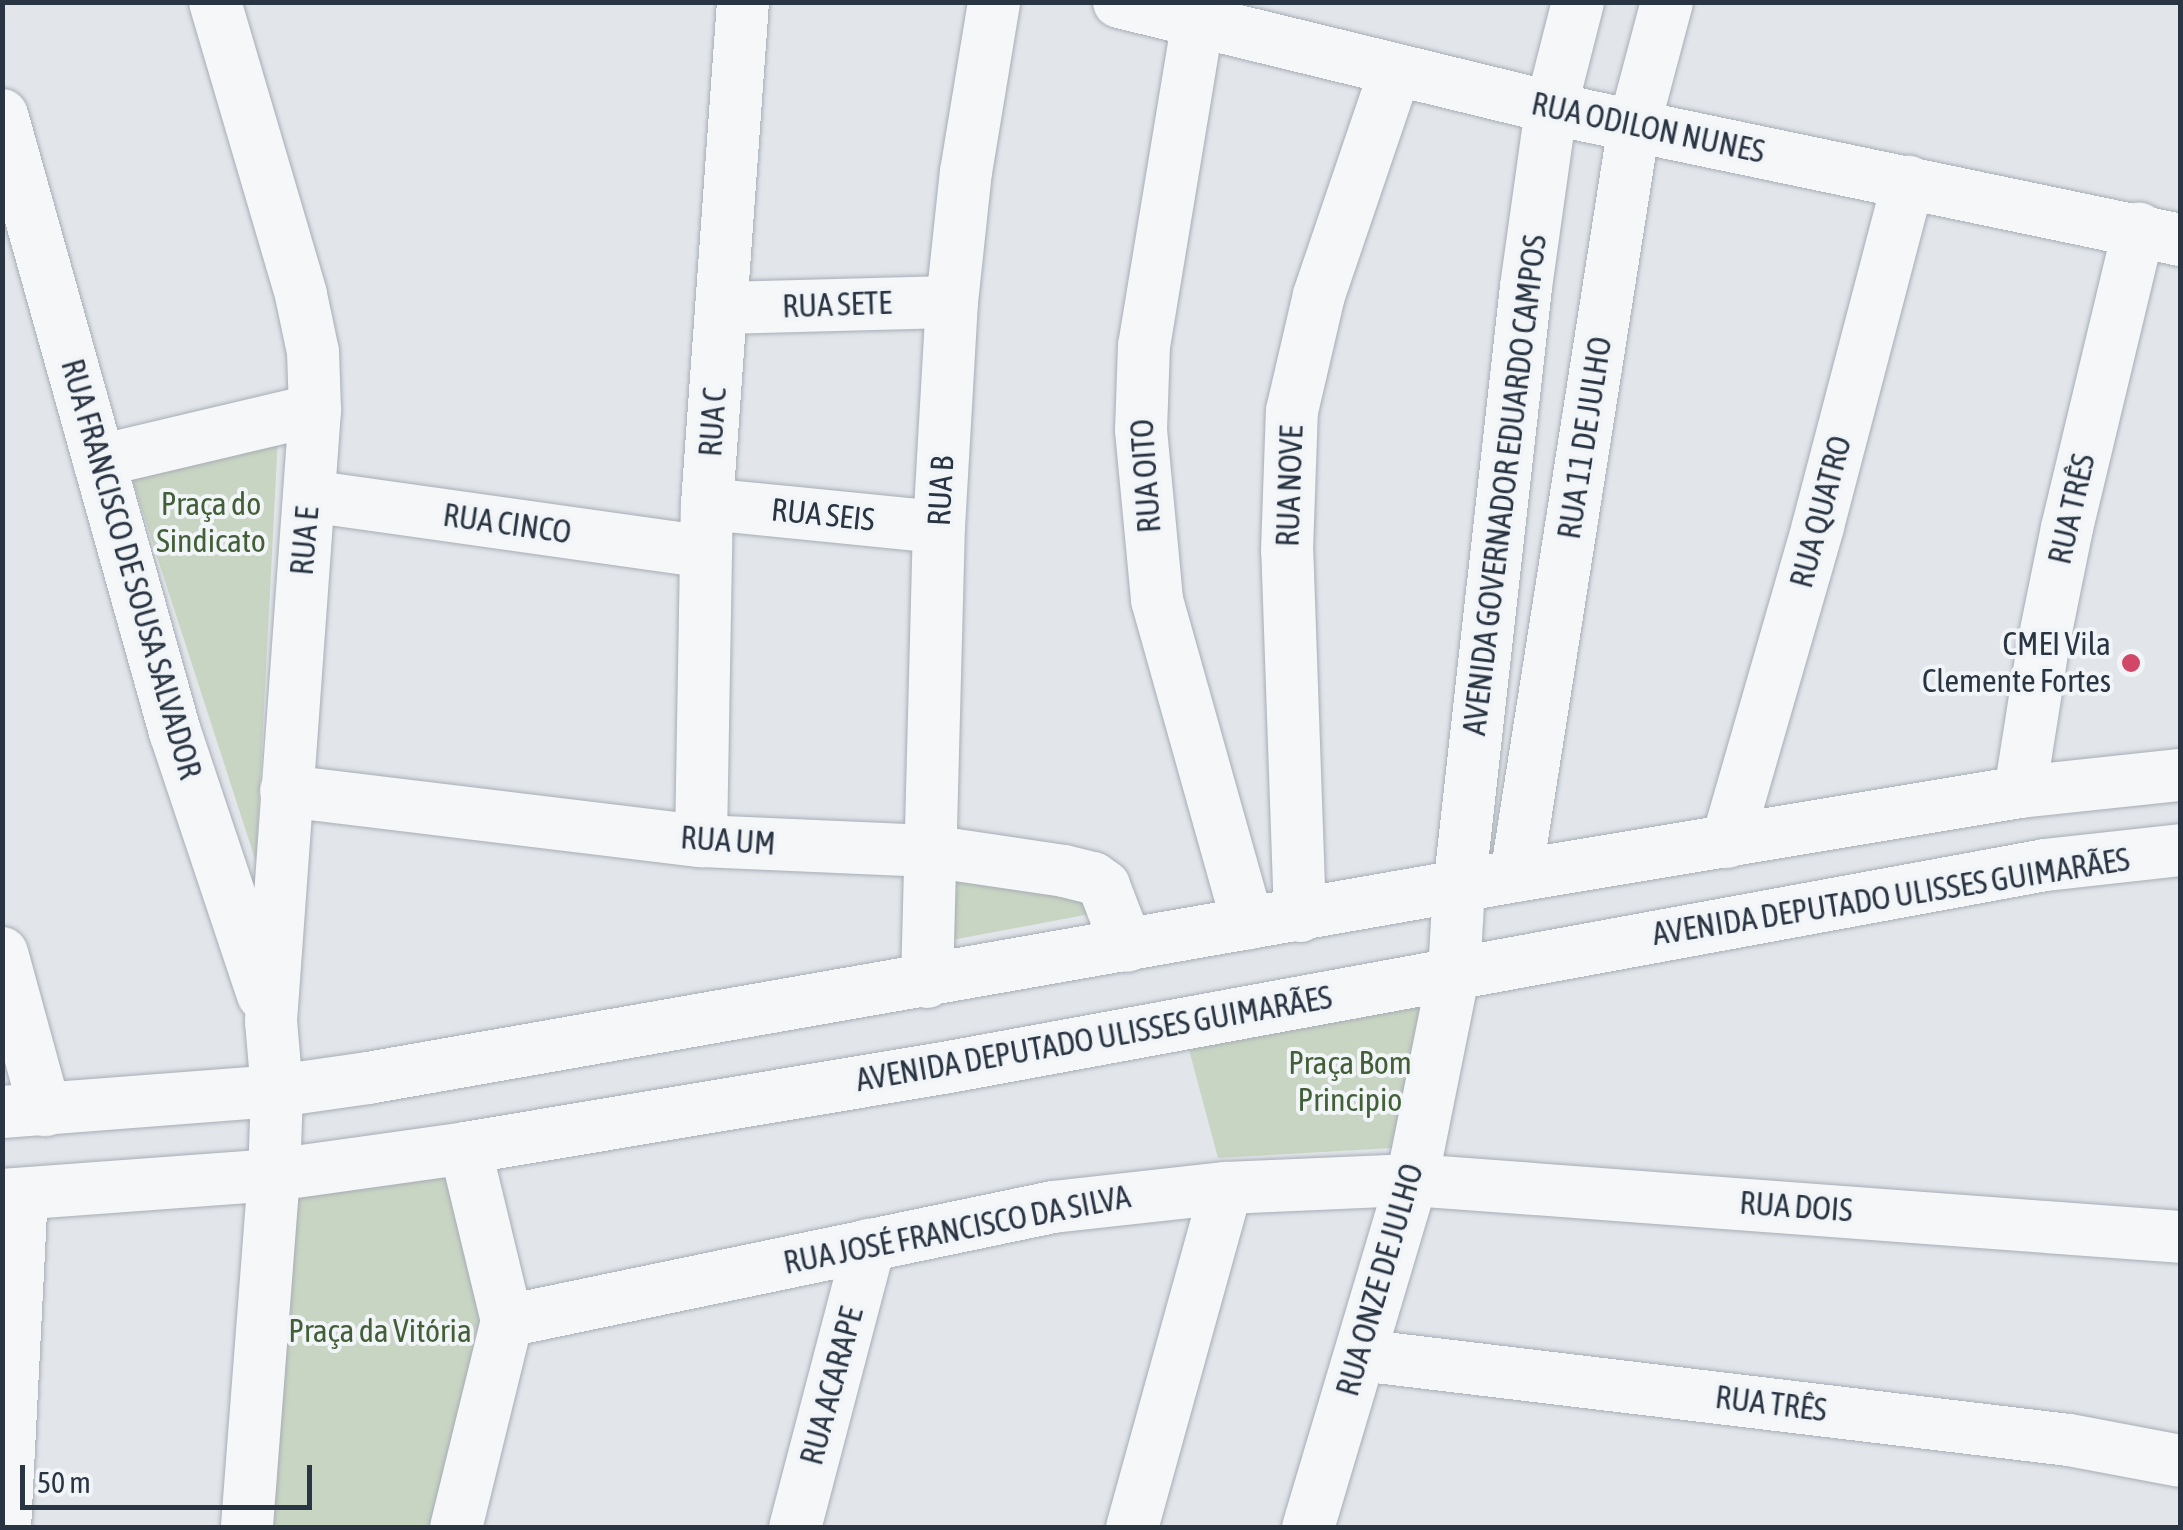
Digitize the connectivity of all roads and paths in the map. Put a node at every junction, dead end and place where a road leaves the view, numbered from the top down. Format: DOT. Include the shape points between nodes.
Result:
graph roads {
  1 [pos="215,2"];
  2 [pos="743,2"];
  3 [pos="994,2"];
  4 [pos="1119,2"];
  5 [pos="1578,2"];
  6 [pos="1667,2"];
  7 [pos="1198,20"];
  8 [pos="1276,22"];
  9 [pos="1394,72"];
  10 [pos="1551,108"];
  11 [pos="2,114"];
  12 [pos="1634,126"];
  13 [pos="1908,182"];
  14 [pos="2160,235"];
  15 [pos="952,302"];
  16 [pos="721,308"];
  17 [pos="315,410"];
  18 [pos="99,461"];
  19 [pos="309,496"];
  20 [pos="939,526"];
  21 [pos="706,528"];
  22 [pos="2180,775"];
  23 [pos="286,790"];
  24 [pos="2020,792"];
  25 [pos="700,842"];
  26 [pos="1727,842"];
  27 [pos="929,850"];
  28 [pos="2180,850"];
  29 [pos="1516,876"];
  30 [pos="1459,889"];
  31 [pos="1300,916"];
  32 [pos="1248,923"];
  33 [pos="1127,946"];
  34 [pos="2,952"];
  35 [pos="1454,972"];
  36 [pos="927,982"];
  37 [pos="271,1020"];
  38 [pos="277,1091"];
  39 [pos="24,1111"];
  40 [pos="466,1148"];
  41 [pos="274,1175"];
  42 [pos="1412,1180"];
  43 [pos="1226,1188"];
  44 [pos="12,1194"];
  45 [pos="2180,1238"];
  46 [pos="869,1245"];
  47 [pos="507,1321"];
  48 [pos="1360,1355"];
  49 [pos="2180,1460"];
  50 [pos="5,1528"];
  51 [pos="248,1528"];
  52 [pos="456,1528"];
  53 [pos="795,1528"];
  54 [pos="1132,1528"];
  55 [pos="1308,1528"];
  1 -- 17 [label="street, RUA E" via="300,295"];
  2 -- 16 [label="street, RUA C"];
  3 -- 15 [label="street, RUA B"];
  4 -- 7 [label="street, RUA ODILON NUNES"];
  5 -- 10 [label="street, AVENIDA GOVERNADOR EDUARDO CAMPOS"];
  6 -- 12 [label="street, RUA 11 DE JULHO"];
  7 -- 8 [label="street, RUA ODILON NUNES"];
  7 -- 32 [label="street, RUA OITO" via="1144,345 1140,430 1157,600"];
  8 -- 9 [label="street, RUA ODILON NUNES"];
  9 -- 10 [label="street, RUA ODILON NUNES"];
  9 -- 31 [label="street, RUA NOVE" via="1319,295 1292,411 1287,551"];
  10 -- 12 [label="street, RUA ODILON NUNES"];
  10 -- 30 [label="street, AVENIDA GOVERNADOR EDUARDO CAMPOS"];
  11 -- 18 [label="street, RUA FRANCISCO DE SOUSA SALVADOR"];
  12 -- 13 [label="street, RUA ODILON NUNES"];
  12 -- 29 [label="street, RUA 11 DE JULHO"];
  13 -- 14 [label="street, RUA ODILON NUNES"];
  13 -- 26 [label="street, RUA QUATRO"];
  14 -- 24 [label="street, RUA TRÊS" via="2067,528"];
  15 -- 16 [label="street, RUA SETE"];
  15 -- 20 [label="street, RUA B"];
  16 -- 21 [label="street, RUA C"];
  17 -- 18 [label="street"];
  17 -- 19 [label="street, RUA E"];
  18 -- 37 [label="street, RUA FRANCISCO DE SOUSA SALVADOR" via="175,732"];
  19 -- 21 [label="street, RUA CINCO"];
  19 -- 23 [label="street, RUA E"];
  20 -- 21 [label="street, RUA SEIS"];
  20 -- 27 [label="street, RUA B"];
  21 -- 25 [label="street, RUA C"];
  22 -- 24 [label="street"];
  23 -- 25 [label="street, RUA UM"];
  23 -- 37 [label="street, RUA E"];
  24 -- 26 [label="street"];
  25 -- 27 [label="street, RUA UM"];
  26 -- 29 [label="street"];
  27 -- 33 [label="street, RUA UM" via="1094,878 1110,898"];
  27 -- 36 [label="street, RUA B"];
  28 -- 35 [label="street, AVENIDA DEPUTADO ULISSES GUIMARÃES" via="2045,865"];
  29 -- 30 [label="street"];
  30 -- 31 [label="street"];
  30 -- 35 [label="street, AVENIDA GOVERNADOR EDUARDO CAMPOS"];
  31 -- 32 [label="street"];
  32 -- 33 [label="street"];
  33 -- 36 [label="street"];
  34 -- 39 [label="street"];
  35 -- 40 [label="street, AVENIDA DEPUTADO ULISSES GUIMARÃES"];
  35 -- 42 [label="street, RUA ONZE DE JULHO"];
  36 -- 38 [label="street"];
  37 -- 38 [label="street, RUA E"];
  38 -- 39 [label="street"];
  38 -- 41 [label="street, RUA E"];
  40 -- 41 [label="street, AVENIDA DEPUTADO ULISSES GUIMARÃES"];
  40 -- 47 [label="street"];
  41 -- 44 [label="street, AVENIDA DEPUTADO ULISSES GUIMARÃES"];
  41 -- 51 [label="street, RUA E"];
  42 -- 43 [label="street, RUA JOSÉ FRANCISCO DA SILVA"];
  42 -- 45 [label="street, RUA DOIS"];
  42 -- 48 [label="street, RUA ONZE DE JULHO"];
  43 -- 46 [label="street, RUA JOSÉ FRANCISCO DA SILVA" via="1053,1206"];
  43 -- 54 [label="street"];
  44 -- 50 [label="street"];
  46 -- 47 [label="street, RUA JOSÉ FRANCISCO DA SILVA"];
  46 -- 53 [label="street, RUA ACARAPE"];
  47 -- 52 [label="street"];
  48 -- 49 [label="street, RUA TRÊS" via="2069,1440"];
  48 -- 55 [label="street, RUA ONZE DE JULHO"];
}
